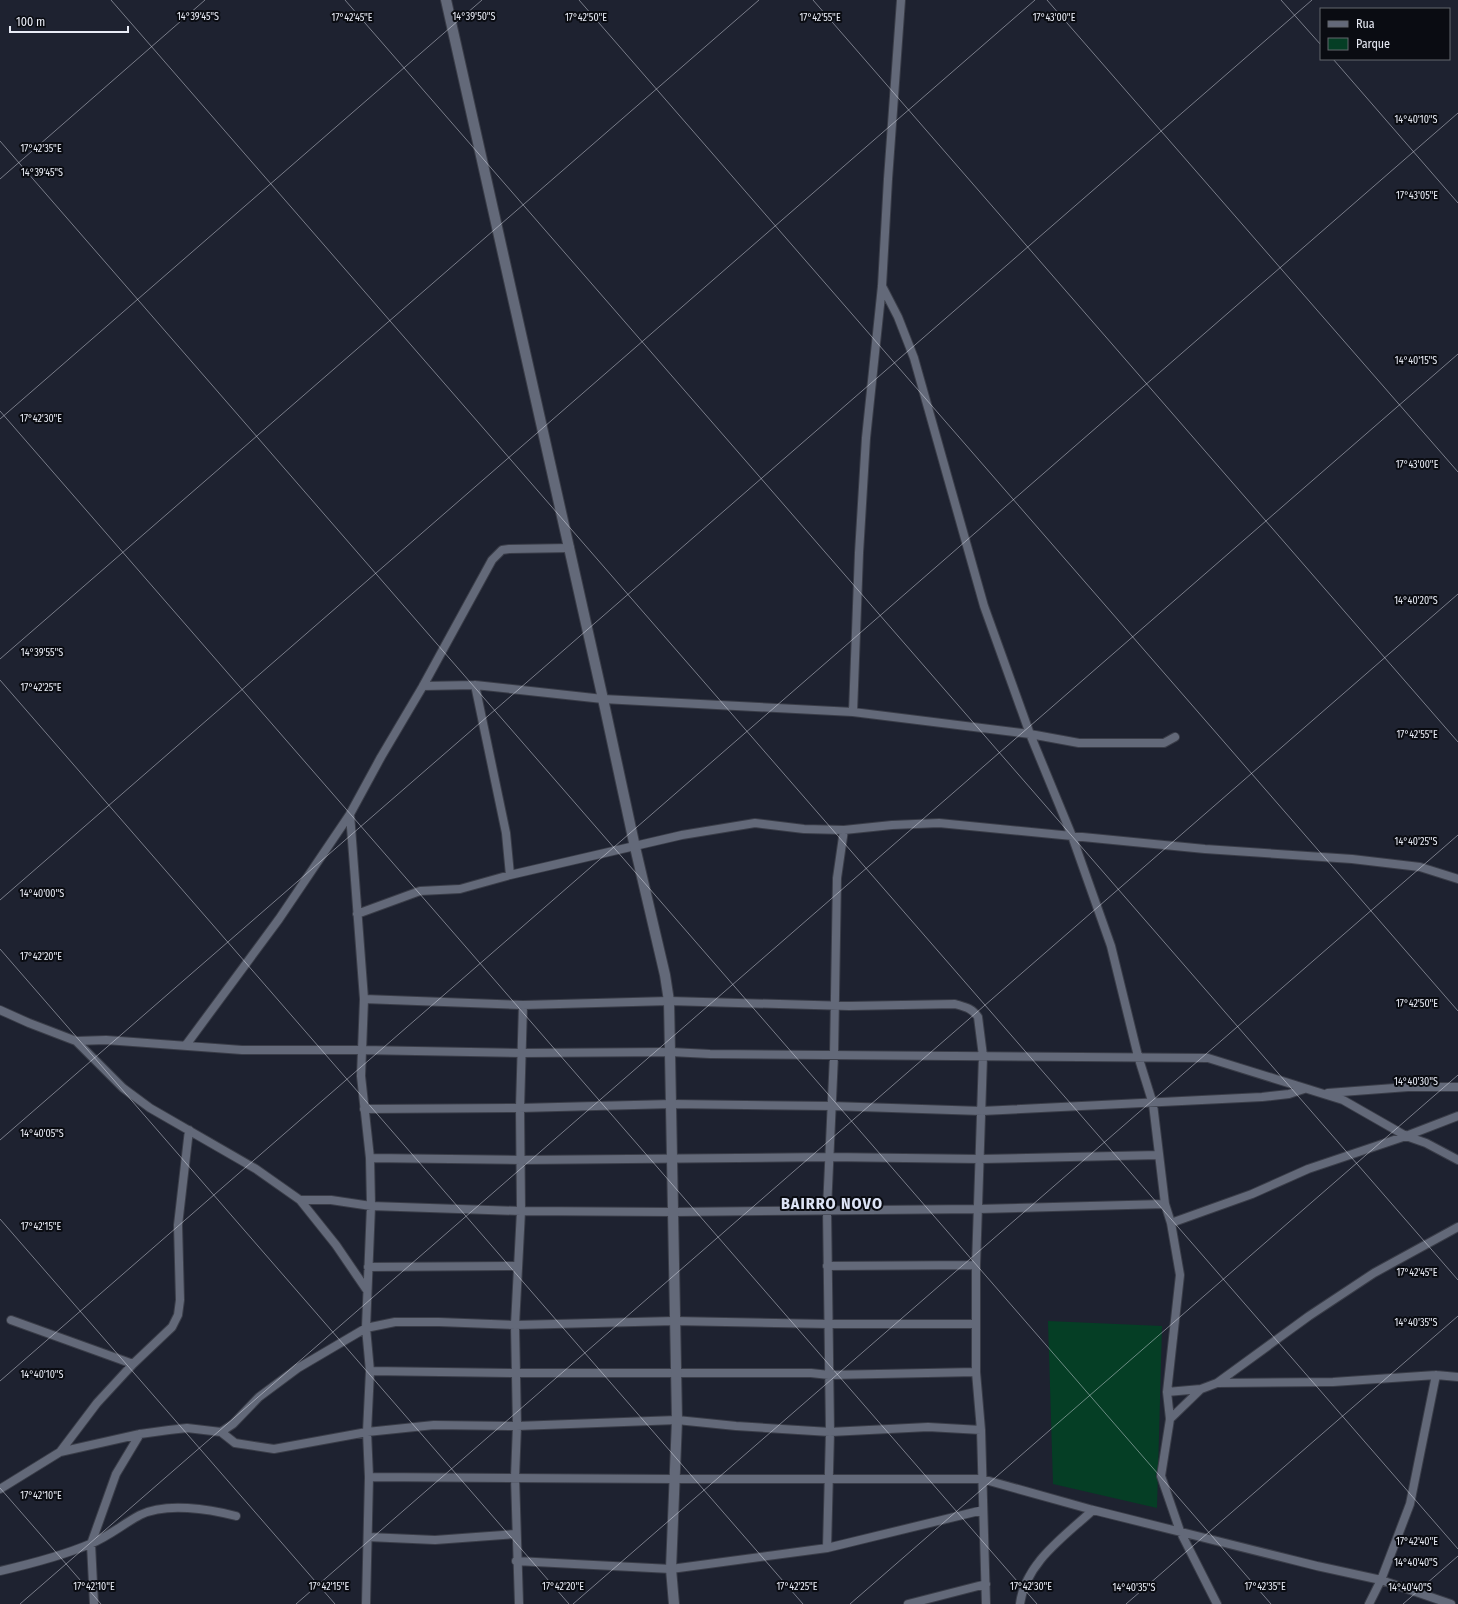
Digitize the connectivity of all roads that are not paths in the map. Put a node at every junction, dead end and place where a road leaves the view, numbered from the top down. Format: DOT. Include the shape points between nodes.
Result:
graph roads {
  1 [pos="446,0"];
  2 [pos="901,0"];
  3 [pos="882,286"];
  4 [pos="570,548"];
  5 [pos="475,685"];
  6 [pos="423,686"];
  7 [pos="603,699"];
  8 [pos="854,712"];
  9 [pos="1030,734"];
  10 [pos="1175,737"];
  11 [pos="350,814"];
  12 [pos="844,830"];
  13 [pos="1072,836"];
  14 [pos="635,847"];
  15 [pos="510,875"];
  16 [pos="1458,879"];
  17 [pos="357,914"];
  18 [pos="364,998"];
  19 [pos="669,1001"];
  20 [pos="523,1005"];
  21 [pos="835,1005"];
  22 [pos="0,1010"];
  23 [pos="76,1041"];
  24 [pos="186,1045"];
  25 [pos="362,1050"];
  26 [pos="671,1052"];
  27 [pos="520,1053"];
  28 [pos="834,1055"];
  29 [pos="984,1056"];
  30 [pos="1138,1056"];
  31 [pos="1458,1088"];
  32 [pos="1304,1089"];
  33 [pos="1325,1093"];
  34 [pos="672,1104"];
  35 [pos="1153,1104"];
  36 [pos="831,1106"];
  37 [pos="520,1108"];
  38 [pos="364,1109"];
  39 [pos="982,1111"];
  40 [pos="1458,1116"];
  41 [pos="188,1130"];
  42 [pos="1406,1136"];
  43 [pos="1159,1155"];
  44 [pos="829,1157"];
  45 [pos="370,1158"];
  46 [pos="673,1158"];
  47 [pos="980,1159"];
  48 [pos="521,1160"];
  49 [pos="1458,1160"];
  50 [pos="300,1200"];
  51 [pos="1165,1204"];
  52 [pos="371,1206"];
  53 [pos="827,1209"];
  54 [pos="978,1209"];
  55 [pos="521,1211"];
  56 [pos="673,1212"];
  57 [pos="1171,1223"];
  58 [pos="1458,1227"];
  59 [pos="976,1265"];
  60 [pos="518,1266"];
  61 [pos="827,1266"];
  62 [pos="368,1267"];
  63 [pos="366,1289"];
  64 [pos="11,1320"];
  65 [pos="674,1321"];
  66 [pos="827,1324"];
  67 [pos="976,1324"];
  68 [pos="514,1325"];
  69 [pos="366,1328"];
  70 [pos="133,1364"];
  71 [pos="370,1371"];
  72 [pos="976,1372"];
  73 [pos="515,1373"];
  74 [pos="675,1373"];
  75 [pos="829,1375"];
  76 [pos="1436,1375"];
  77 [pos="1458,1377"];
  78 [pos="1217,1383"];
  79 [pos="1201,1389"];
  80 [pos="1167,1392"];
  81 [pos="1170,1419"];
  82 [pos="676,1420"];
  83 [pos="517,1426"];
  84 [pos="981,1430"];
  85 [pos="221,1432"];
  86 [pos="367,1432"];
  87 [pos="830,1432"];
  88 [pos="140,1434"];
  89 [pos="60,1452"];
  90 [pos="369,1477"];
  91 [pos="515,1477"];
  92 [pos="674,1479"];
  93 [pos="829,1479"];
  94 [pos="982,1479"];
  95 [pos="0,1489"];
  96 [pos="983,1510"];
  97 [pos="1093,1510"];
  98 [pos="236,1516"];
  99 [pos="1180,1531"];
  100 [pos="516,1534"];
  101 [pos="368,1537"];
  102 [pos="91,1544"];
  103 [pos="827,1548"];
  104 [pos="516,1561"];
  105 [pos="671,1569"];
  106 [pos="0,1571"];
  107 [pos="1381,1580"];
  108 [pos="986,1584"];
  109 [pos="94,1604"];
  110 [pos="366,1604"];
  111 [pos="519,1604"];
  112 [pos="674,1604"];
  113 [pos="908,1604"];
  114 [pos="986,1604"];
  115 [pos="1020,1604"];
  116 [pos="1217,1604"];
  117 [pos="1369,1604"];
  118 [pos="1451,1604"];
  1 -- 4 [label="street"];
  2 -- 3 [label="street"];
  3 -- 8 [label="street" via="866,438"];
  3 -- 9 [label="street" via="898,317 914,358 984,606"];
  4 -- 6 [label="street" via="509,549 497,554"];
  4 -- 7 [label="street"];
  5 -- 6 [label="street"];
  5 -- 7 [label="street"];
  5 -- 15 [label="street" via="506,832"];
  6 -- 11 [label="street"];
  7 -- 8 [label="street"];
  7 -- 14 [label="street"];
  8 -- 9 [label="street"];
  9 -- 10 [label="street" via="1079,743 1164,743"];
  9 -- 13 [label="street"];
  11 -- 17 [label="street"];
  11 -- 24 [label="street" via="279,919"];
  12 -- 13 [label="street" via="939,824"];
  12 -- 14 [label="street" via="804,829 755,823 696,832"];
  12 -- 21 [label="street" via="837,878"];
  13 -- 16 [label="street" via="1204,849 1352,859 1420,867"];
  13 -- 30 [label="street" via="1111,946"];
  14 -- 15 [label="street"];
  14 -- 19 [label="street"];
  15 -- 17 [label="street" via="460,889 420,890"];
  17 -- 18 [label="street"];
  18 -- 20 [label="street"];
  18 -- 25 [label="street"];
  19 -- 20 [label="street"];
  19 -- 21 [label="street"];
  19 -- 26 [label="street"];
  20 -- 27 [label="street"];
  21 -- 28 [label="street"];
  21 -- 29 [label="street" via="955,1004 968,1007 978,1017"];
  22 -- 23 [label="street"];
  23 -- 24 [label="street" via="106,1040"];
  23 -- 41 [label="street" via="123,1088 150,1108"];
  24 -- 25 [label="street" via="242,1050"];
  25 -- 27 [label="street"];
  25 -- 38 [label="street"];
  26 -- 27 [label="street"];
  26 -- 28 [label="street"];
  26 -- 34 [label="street"];
  27 -- 37 [label="street"];
  28 -- 29 [label="street"];
  28 -- 36 [label="street"];
  29 -- 30 [label="street"];
  29 -- 39 [label="street"];
  30 -- 32 [label="street" via="1208,1058"];
  30 -- 35 [label="street"];
  31 -- 33 [label="street"];
  32 -- 33 [label="street"];
  32 -- 35 [label="street" via="1289,1094 1262,1097"];
  33 -- 42 [label="street" via="1343,1100"];
  34 -- 36 [label="street"];
  34 -- 37 [label="street"];
  34 -- 46 [label="street"];
  35 -- 39 [label="street"];
  35 -- 43 [label="street"];
  36 -- 39 [label="street"];
  36 -- 44 [label="street"];
  37 -- 38 [label="street"];
  37 -- 48 [label="street"];
  38 -- 45 [label="street"];
  39 -- 47 [label="street"];
  40 -- 42 [label="street"];
  41 -- 50 [label="street" via="256,1169"];
  41 -- 70 [label="street" via="178,1225 178,1315 172,1327"];
  42 -- 49 [label="street" via="1426,1143"];
  42 -- 57 [label="street" via="1308,1169 1252,1194"];
  43 -- 47 [label="street"];
  43 -- 51 [label="street"];
  44 -- 46 [label="street"];
  44 -- 47 [label="street"];
  44 -- 53 [label="street"];
  45 -- 48 [label="street"];
  45 -- 52 [label="street"];
  46 -- 48 [label="street"];
  46 -- 56 [label="street"];
  47 -- 54 [label="street"];
  48 -- 55 [label="street"];
  50 -- 52 [label="street" via="331,1200"];
  50 -- 63 [label="street" via="336,1245"];
  51 -- 54 [label="street"];
  51 -- 57 [label="street"];
  52 -- 55 [label="street"];
  52 -- 62 [label="street"];
  53 -- 54 [label="street"];
  53 -- 56 [label="street"];
  53 -- 61 [label="street"];
  54 -- 59 [label="street"];
  55 -- 56 [label="street"];
  55 -- 60 [label="street"];
  56 -- 65 [label="street"];
  57 -- 80 [label="street" via="1180,1275"];
  58 -- 78 [label="street" via="1374,1273 1309,1316"];
  59 -- 61 [label="street"];
  59 -- 67 [label="street"];
  60 -- 62 [label="street"];
  60 -- 68 [label="street"];
  61 -- 66 [label="street"];
  62 -- 63 [label="street"];
  63 -- 69 [label="street"];
  64 -- 70 [label="street"];
  65 -- 66 [label="street"];
  65 -- 68 [label="street"];
  65 -- 74 [label="street"];
  66 -- 67 [label="street"];
  66 -- 75 [label="street"];
  67 -- 72 [label="street"];
  68 -- 69 [label="street" via="395,1322"];
  68 -- 73 [label="street"];
  69 -- 71 [label="street"];
  69 -- 85 [label="street" via="279,1381"];
  70 -- 89 [label="street" via="97,1403"];
  71 -- 73 [label="street"];
  71 -- 86 [label="street"];
  72 -- 75 [label="street"];
  72 -- 84 [label="street"];
  73 -- 74 [label="street"];
  73 -- 83 [label="street"];
  74 -- 75 [label="street"];
  74 -- 82 [label="street"];
  75 -- 87 [label="street"];
  76 -- 77 [label="street"];
  76 -- 78 [label="street" via="1333,1382"];
  76 -- 107 [label="street" via="1410,1504"];
  78 -- 79 [label="street"];
  79 -- 80 [label="street"];
  79 -- 81 [label="street"];
  80 -- 81 [label="street"];
  81 -- 99 [label="street" via="1161,1476"];
  82 -- 83 [label="street"];
  82 -- 87 [label="street"];
  82 -- 92 [label="street"];
  83 -- 86 [label="street" via="434,1425"];
  83 -- 91 [label="street"];
  84 -- 87 [label="street" via="928,1427"];
  84 -- 94 [label="street"];
  85 -- 86 [label="street" via="235,1443 274,1449"];
  85 -- 88 [label="street" via="187,1428"];
  86 -- 90 [label="street"];
  87 -- 93 [label="street"];
  88 -- 89 [label="street"];
  88 -- 102 [label="street" via="116,1474"];
  89 -- 95 [label="street"];
  90 -- 91 [label="street"];
  90 -- 101 [label="street"];
  91 -- 92 [label="street"];
  91 -- 100 [label="street"];
  92 -- 93 [label="street"];
  92 -- 105 [label="street"];
  93 -- 94 [label="street"];
  93 -- 103 [label="street"];
  94 -- 96 [label="street"];
  94 -- 97 [label="street"];
  96 -- 103 [label="street"];
  96 -- 108 [label="street"];
  97 -- 99 [label="street"];
  97 -- 115 [label="street" via="1047,1553 1030,1574 1021,1593"];
  98 -- 102 [label="street" via="210,1510 158,1509 140,1515"];
  99 -- 107 [label="street"];
  99 -- 116 [label="street"];
  100 -- 101 [label="street" via="435,1540"];
  100 -- 104 [label="street"];
  101 -- 110 [label="street"];
  102 -- 106 [label="street" via="28,1565"];
  102 -- 109 [label="street"];
  103 -- 105 [label="street"];
  104 -- 105 [label="street"];
  104 -- 111 [label="street"];
  105 -- 112 [label="street"];
  107 -- 117 [label="street"];
  107 -- 118 [label="street"];
  108 -- 113 [label="street"];
  108 -- 114 [label="street"];
}
